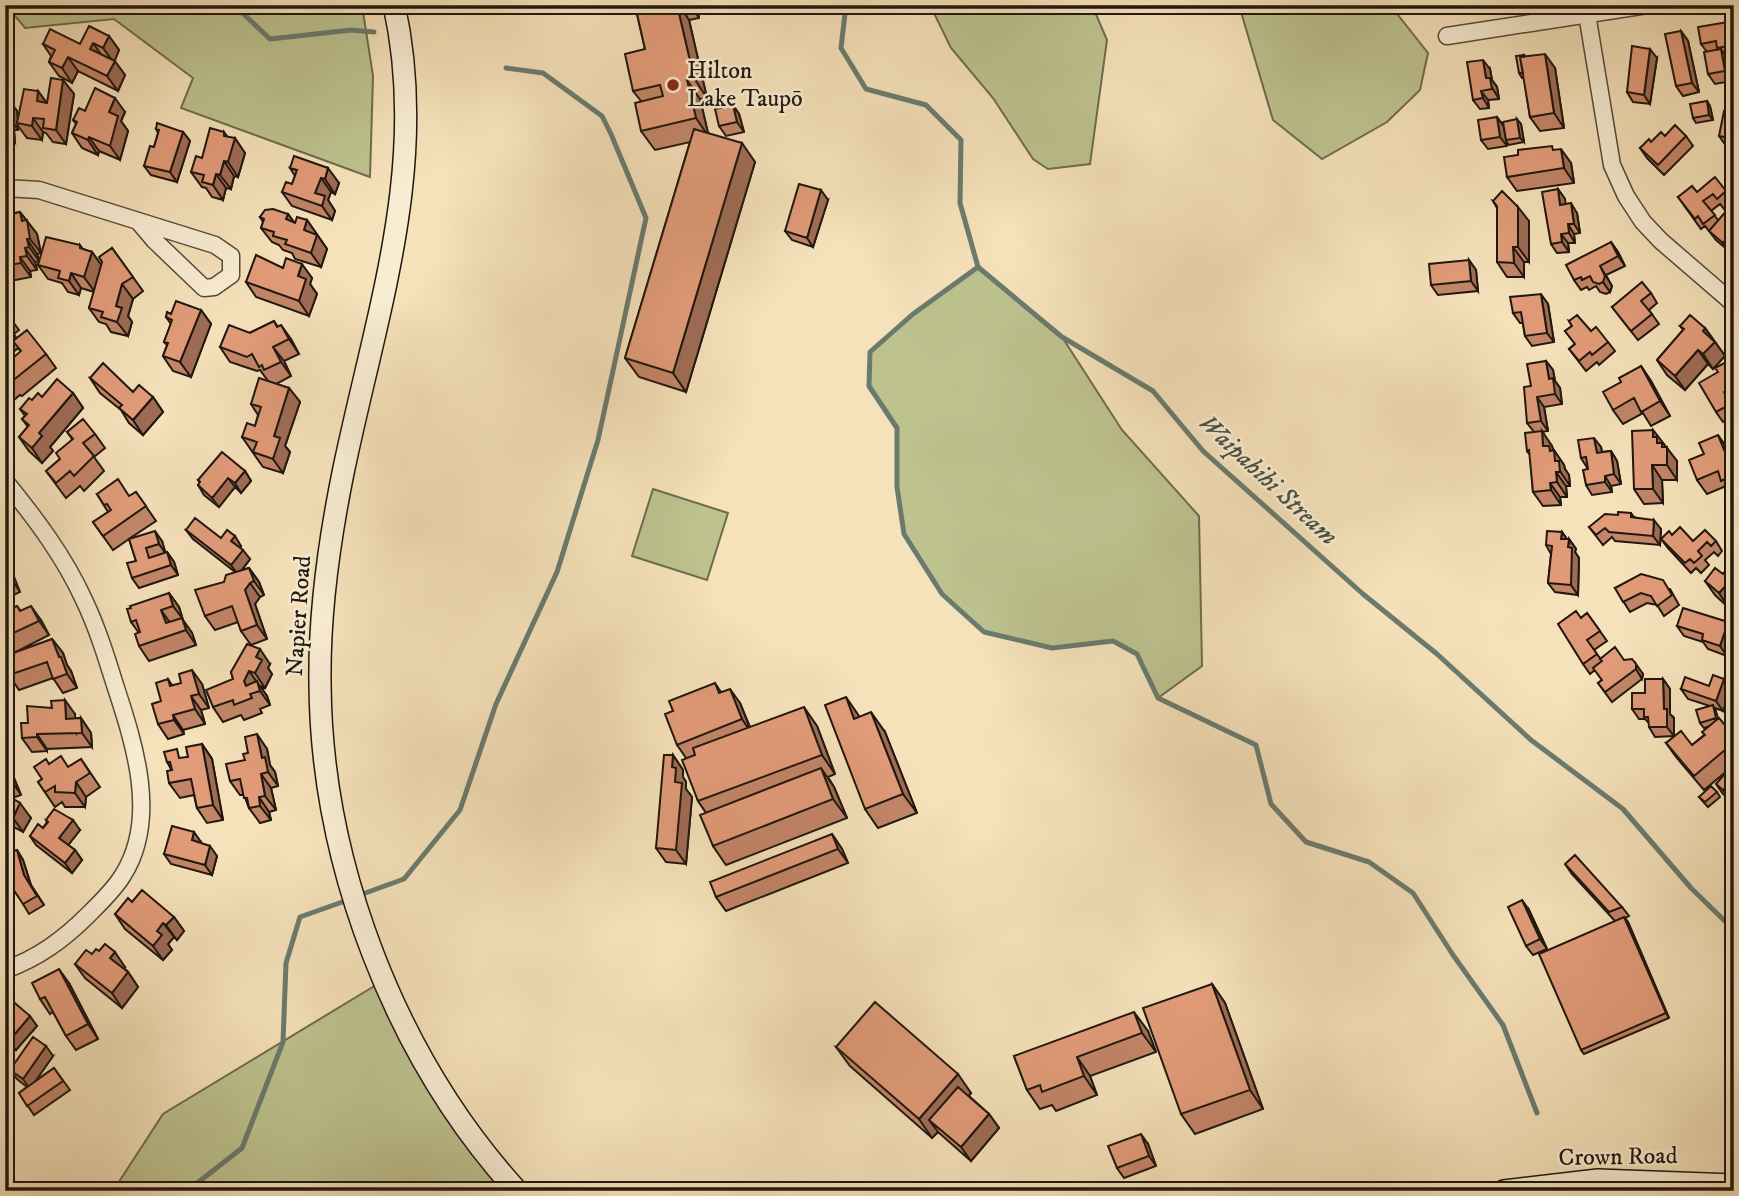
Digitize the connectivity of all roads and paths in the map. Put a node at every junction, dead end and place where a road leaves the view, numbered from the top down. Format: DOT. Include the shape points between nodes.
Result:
graph roads {
  1 [pos="394,5"];
  2 [pos="1647,5"];
  3 [pos="1587,14"];
  4 [pos="1447,36"];
  5 [pos="5,188"];
  6 [pos="138,221"];
  7 [pos="1734,304"];
  8 [pos="5,481"];
  9 [pos="5,970"];
  10 [pos="1734,1185"];
  11 [pos="517,1191"];
  12 [pos="1504,1191"];
  1 -- 11 [label="main road, Napier Road" via="406,94 405,171 392,257 324,580 320,682 328,789 341,855 393,999 433,1077 486,1155"];
  2 -- 3 [label="street"];
  3 -- 4 [label="street"];
  3 -- 7 [label="street" via="1612,165 1626,196 1661,241"];
  5 -- 6 [label="street" via="39,190"];
  6 -- 6 [label="street" via="215,246 231,256 231,275 214,288 205,288"];
  8 -- 9 [label="street" via="52,544 97,630 127,720 142,811 124,874 103,901 50,949"];
  10 -- 12 [label="main road, Crown Road" via="1598,1180"];
}
